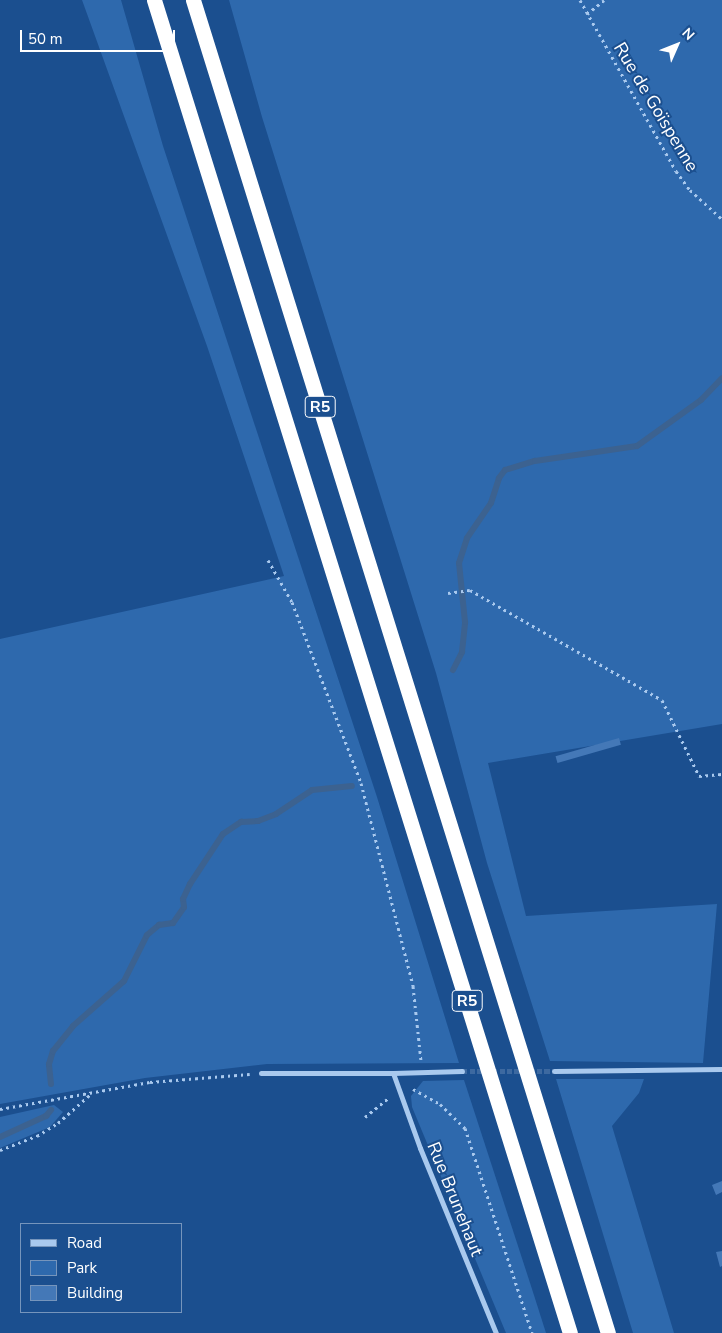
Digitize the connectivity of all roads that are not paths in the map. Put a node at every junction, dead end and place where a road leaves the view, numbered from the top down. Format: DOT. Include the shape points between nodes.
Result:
graph roads {
  1 [pos="154,0"];
  2 [pos="193,0"];
  3 [pos="722,1069"];
  4 [pos="554,1071"];
  5 [pos="462,1072"];
  6 [pos="261,1073"];
  7 [pos="393,1073"];
  8 [pos="496,1333"];
  9 [pos="570,1333"];
  10 [pos="608,1333"];
  1 -- 9 [label="highway, R5"];
  2 -- 10 [label="highway, R5"];
  3 -- 4 [label="street"];
  5 -- 7 [label="street"];
  6 -- 7 [label="street"];
  7 -- 8 [label="street, Rue Brunehaut"];
}
